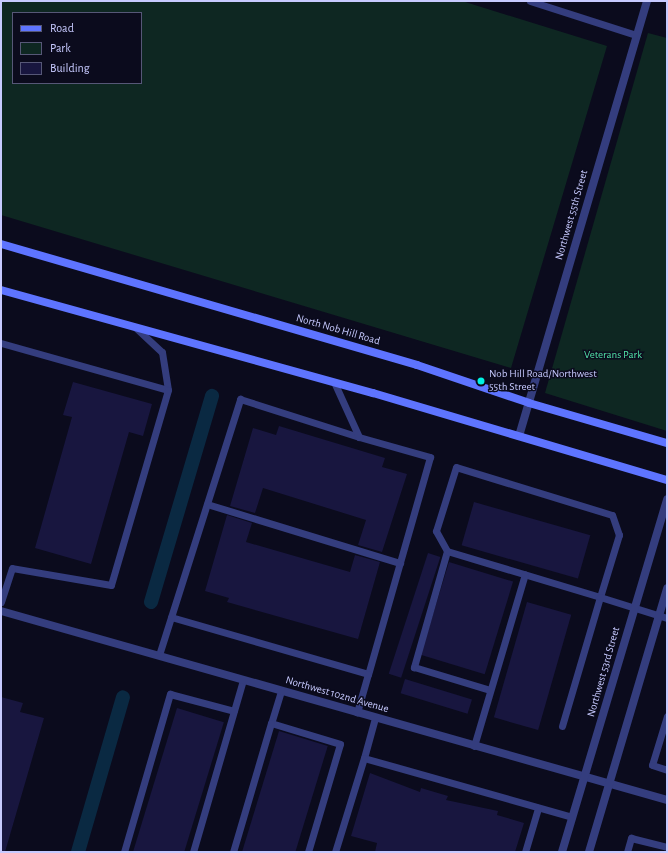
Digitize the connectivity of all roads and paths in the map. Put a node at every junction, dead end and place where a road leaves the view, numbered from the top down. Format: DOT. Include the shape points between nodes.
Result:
graph roads {
  1 [pos="530,1"];
  2 [pos="647,1"];
  3 [pos="636,35"];
  4 [pos="1,244"];
  5 [pos="1,290"];
  6 [pos="136,328"];
  7 [pos="1,343"];
  8 [pos="336,384"];
  9 [pos="168,390"];
  10 [pos="529,403"];
  11 [pos="359,436"];
  12 [pos="519,436"];
  13 [pos="667,443"];
  14 [pos="667,480"];
  15 [pos="667,499"];
  16 [pos="206,504"];
  17 [pos="447,551"];
  18 [pos="400,563"];
  19 [pos="525,574"];
  20 [pos="667,588"];
  21 [pos="600,597"];
  22 [pos="1,602"];
  23 [pos="634,608"];
  24 [pos="1,611"];
  25 [pos="171,616"];
  26 [pos="663,616"];
  27 [pos="158,655"];
  28 [pos="368,674"];
  29 [pos="243,680"];
  30 [pos="490,690"];
  31 [pos="281,691"];
  32 [pos="234,711"];
  33 [pos="357,712"];
  34 [pos="667,716"];
  35 [pos="376,718"];
  36 [pos="271,723"];
  37 [pos="562,726"];
  38 [pos="474,746"];
  39 [pos="364,758"];
  40 [pos="667,770"];
  41 [pos="584,778"];
  42 [pos="609,784"];
  43 [pos="667,800"];
  44 [pos="538,808"];
  45 [pos="572,817"];
  46 [pos="667,847"];
  47 [pos="124,852"];
  48 [pos="193,852"];
  49 [pos="233,852"];
  50 [pos="308,852"];
  51 [pos="335,852"];
  52 [pos="525,852"];
  53 [pos="562,852"];
  54 [pos="589,852"];
  55 [pos="626,852"];
  1 -- 3 [label="lane"];
  2 -- 3 [label="street, Northwest 55th Street"];
  3 -- 10 [label="street, Northwest 55th Street"];
  4 -- 10 [label="main road, North Nob Hill Road" via="417,365"];
  5 -- 6 [label="main road"];
  6 -- 8 [label="main road"];
  6 -- 9 [label="lane" via="162,352"];
  7 -- 9 [label="lane"];
  8 -- 11 [label="lane"];
  8 -- 12 [label="main road"];
  9 -- 22 [label="lane" via="111,585 12,568"];
  10 -- 12 [label="street, Northwest 55th Street"];
  10 -- 13 [label="main road, North Nob Hill Road"];
  11 -- 16 [label="lane" via="240,399"];
  11 -- 18 [label="lane" via="430,457"];
  12 -- 14 [label="main road"];
  15 -- 23 [label="street, Northwest 53rd Street"];
  16 -- 18 [label="lane"];
  16 -- 25 [label="lane"];
  17 -- 19 [label="lane"];
  17 -- 21 [label="lane" via="436,531 456,467 612,515 620,535"];
  17 -- 30 [label="lane" via="414,666"];
  18 -- 28 [label="lane"];
  19 -- 21 [label="lane"];
  19 -- 30 [label="lane"];
  20 -- 26 [label="street"];
  21 -- 23 [label="lane"];
  21 -- 37 [label="lane"];
  23 -- 26 [label="lane"];
  23 -- 41 [label="street, Northwest 53rd Street"];
  24 -- 27 [label="street, Northwest 102nd Avenue"];
  25 -- 27 [label="lane"];
  25 -- 28 [label="lane"];
  26 -- 42 [label="street"];
  27 -- 29 [label="street, Northwest 102nd Avenue"];
  28 -- 33 [label="lane"];
  29 -- 31 [label="street, Northwest 102nd Avenue"];
  29 -- 32 [label="lane"];
  30 -- 38 [label="lane"];
  31 -- 33 [label="street, Northwest 102nd Avenue"];
  31 -- 36 [label="lane"];
  32 -- 47 [label="lane" via="170,694"];
  32 -- 48 [label="lane"];
  33 -- 35 [label="street, Northwest 102nd Avenue"];
  34 -- 40 [label="lane" via="652,765"];
  35 -- 38 [label="street, Northwest 102nd Avenue"];
  35 -- 39 [label="lane"];
  36 -- 49 [label="lane"];
  36 -- 50 [label="lane" via="340,744"];
  38 -- 41 [label="street, Northwest 102nd Avenue"];
  39 -- 44 [label="lane"];
  39 -- 51 [label="lane"];
  41 -- 42 [label="street, Northwest 102nd Avenue"];
  41 -- 45 [label="street, Northwest 53rd Street"];
  42 -- 43 [label="street, Northwest 102nd Avenue"];
  42 -- 54 [label="street"];
  44 -- 45 [label="lane"];
  44 -- 52 [label="lane"];
  45 -- 53 [label="street, Northwest 53rd Street"];
  46 -- 55 [label="lane" via="631,838"];
}
